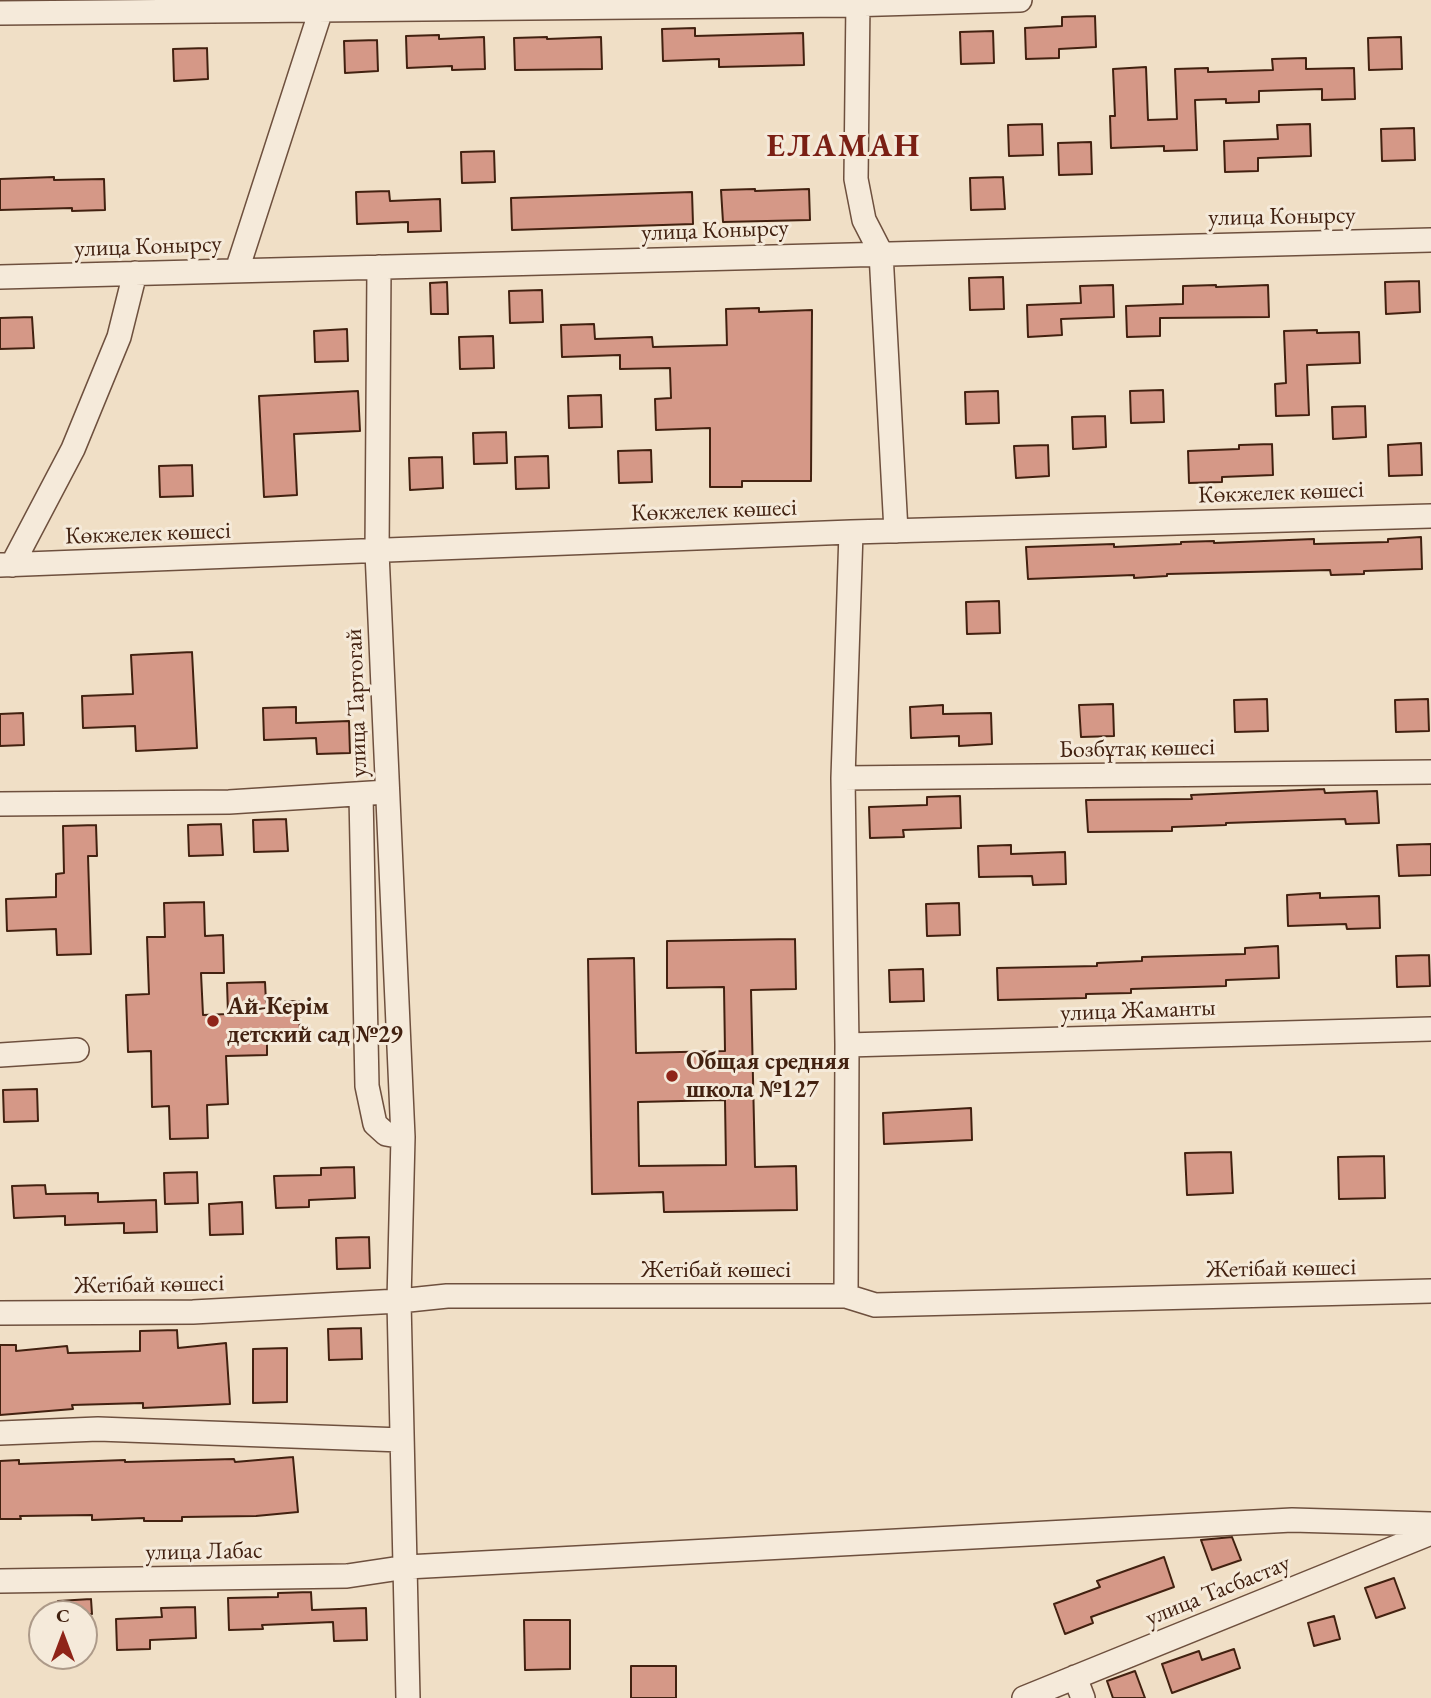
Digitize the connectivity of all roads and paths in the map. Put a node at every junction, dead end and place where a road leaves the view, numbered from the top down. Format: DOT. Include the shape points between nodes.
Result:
graph roads {
  1 [pos="1020,0"];
  2 [pos="858,2"];
  3 [pos="321,10"];
  4 [pos="0,13"];
  5 [pos="1431,240"];
  6 [pos="881,253"];
  7 [pos="379,267"];
  8 [pos="237,270"];
  9 [pos="135,273"];
  10 [pos="0,277"];
  11 [pos="1431,516"];
  12 [pos="896,531"];
  13 [pos="851,532"];
  14 [pos="377,551"];
  15 [pos="6,565"];
  16 [pos="1431,772"];
  17 [pos="843,778"];
  18 [pos="387,792"];
  19 [pos="361,794"];
  20 [pos="0,804"];
  21 [pos="1431,1029"];
  22 [pos="847,1045"];
  23 [pos="77,1050"];
  24 [pos="0,1055"];
  25 [pos="403,1137"];
  26 [pos="1431,1291"];
  27 [pos="846,1296"];
  28 [pos="399,1301"];
  29 [pos="0,1313"];
  30 [pos="0,1433"];
  31 [pos="402,1440"];
  32 [pos="1431,1524"];
  33 [pos="1431,1533"];
  34 [pos="407,1567"];
  35 [pos="0,1581"];
  36 [pos="1079,1688"];
  37 [pos="408,1698"];
  38 [pos="1024,1698"];
  1 -- 2 [label="street"];
  2 -- 3 [label="street"];
  2 -- 6 [label="street" via="856,179 864,220"];
  3 -- 4 [label="street"];
  3 -- 8 [label="street"];
  5 -- 6 [label="street, улица Конырсу"];
  6 -- 7 [label="street, улица Конырсу"];
  6 -- 12 [label="street"];
  7 -- 8 [label="street, улица Конырсу"];
  7 -- 14 [label="street, улица Тартогай"];
  8 -- 9 [label="street, улица Конырсу"];
  9 -- 10 [label="street, улица Конырсу"];
  9 -- 15 [label="street" via="119,337 73,449"];
  11 -- 12 [label="street, Көкжелек көшесі"];
  12 -- 13 [label="street, Көкжелек көшесі"];
  13 -- 14 [label="street, Көкжелек көшесі"];
  13 -- 17 [label="street"];
  14 -- 15 [label="street, Көкжелек көшесі"];
  14 -- 18 [label="street, улица Тартогай"];
  16 -- 17 [label="street, Бозбұтақ көшесі"];
  17 -- 22 [label="street"];
  18 -- 19 [label="street"];
  18 -- 25 [label="street, улица Тартогай"];
  19 -- 20 [label="street" via="229,802"];
  19 -- 25 [label="street" via="367,1086 375,1125 386,1134"];
  21 -- 22 [label="street, улица Жаманты"];
  22 -- 27 [label="street"];
  23 -- 24 [label="street"];
  25 -- 28 [label="street, улица Тартогай"];
  26 -- 27 [label="street, Жетібай көшесі" via="875,1305"];
  27 -- 28 [label="street, Жетібай көшесі" via="447,1296"];
  28 -- 29 [label="street, Жетібай көшесі" via="193,1312"];
  28 -- 31 [label="street, улица Тартогай"];
  30 -- 31 [label="street" via="99,1429"];
  31 -- 34 [label="street, улица Тартогай"];
  32 -- 34 [label="street, улица Лабас" via="1292,1520"];
  33 -- 36 [label="street, улица Тасбастау"];
  34 -- 35 [label="street, улица Лабас" via="348,1576"];
  34 -- 37 [label="street, улица Тартогай"];
  36 -- 38 [label="street, улица Тасбастау"];
}
